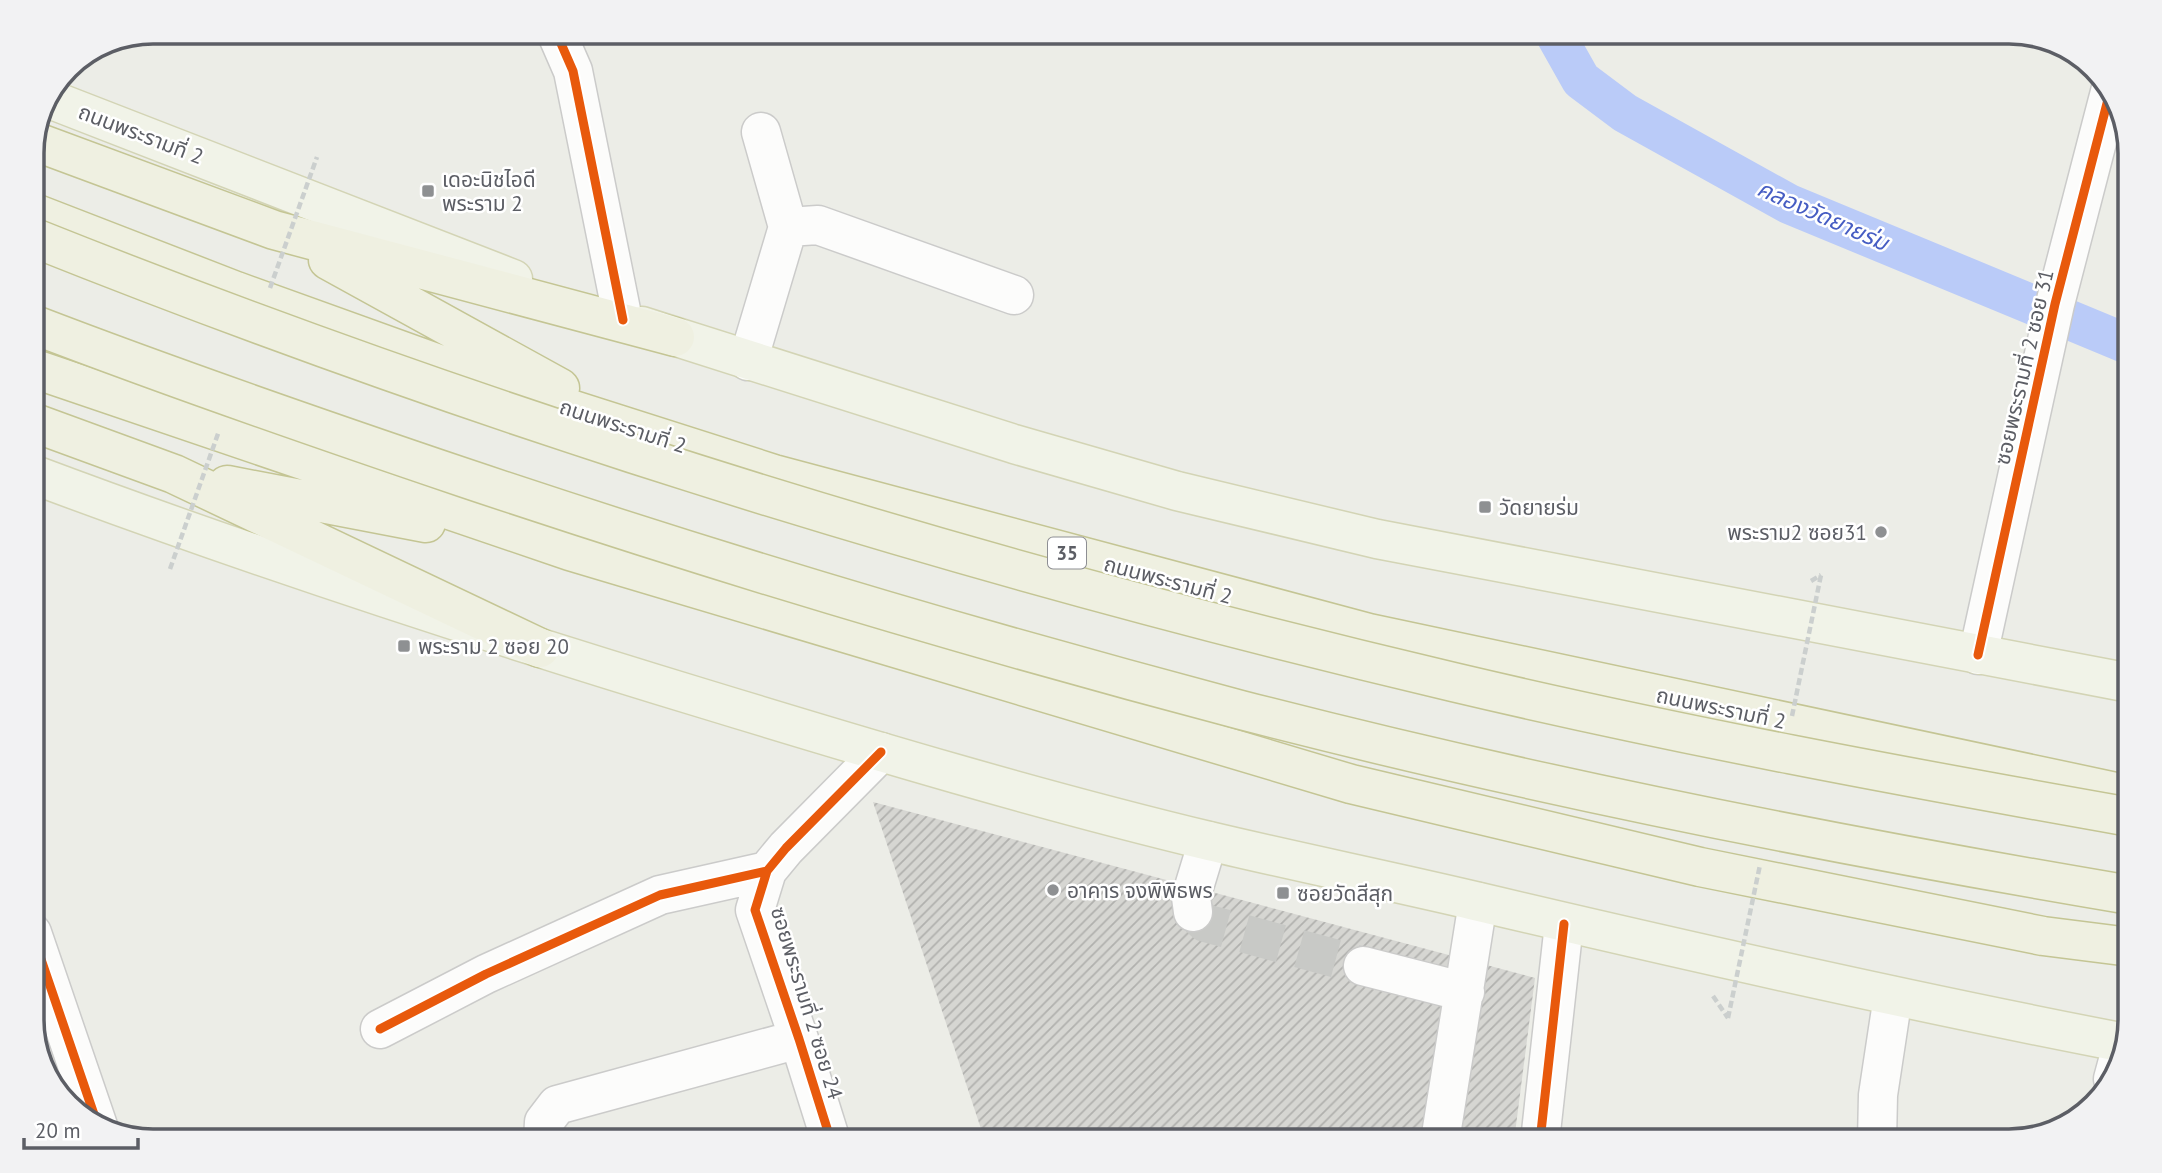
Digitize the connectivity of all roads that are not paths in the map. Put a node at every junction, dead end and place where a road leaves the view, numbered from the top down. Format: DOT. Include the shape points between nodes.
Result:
graph roads {
  1 [pos="561,44"];
  2 [pos="57,102"];
  3 [pos="2107,104"];
  4 [pos="761,132"];
  5 [pos="44,145"];
  6 [pos="44,217"];
  7 [pos="788,227"];
  8 [pos="274,230"];
  9 [pos="44,242"];
  10 [pos="1014,295"];
  11 [pos="622,320"];
  12 [pos="44,328"];
  13 [pos="675,337"];
  14 [pos="748,361"];
  15 [pos="44,372"];
  16 [pos="44,426"];
  17 [pos="640,432"];
  18 [pos="174,474"];
  19 [pos="44,479"];
  20 [pos="570,551"];
  21 [pos="540,648"];
  22 [pos="1978,655"];
  23 [pos="2118,681"];
  24 [pos="881,752"];
  25 [pos="2118,791"];
  26 [pos="2118,815"];
  27 [pos="1208,841"];
  28 [pos="767,871"];
  29 [pos="2118,893"];
  30 [pos="1478,902"];
  31 [pos="1193,912"];
  32 [pos="1564,924"];
  33 [pos="2118,945"];
  34 [pos="1363,966"];
  35 [pos="44,968"];
  36 [pos="1465,992"];
  37 [pos="1893,996"];
  38 [pos="380,1029"];
  39 [pos="799,1039"];
  40 [pos="2116,1041"];
  41 [pos="93,1112"];
  42 [pos="544,1129"];
  43 [pos="827,1129"];
  44 [pos="1442,1129"];
  45 [pos="1541,1129"];
  46 [pos="1877,1129"];
  1 -- 11 [label="street" via="573,71"];
  2 -- 11 [label="main road, ถนนพระรามที่ 2"];
  3 -- 22 [label="street, ซอยพระรามที่ 2 ซอย 31" via="2055,304"];
  4 -- 7 [label="street"];
  5 -- 8 [label="highway"];
  6 -- 17 [label="highway, ถนนพระรามที่ 2 / 35" via="236,291"];
  7 -- 10 [label="street" via="818,225"];
  7 -- 14 [label="street"];
  8 -- 13 [label="highway"];
  8 -- 17 [label="highway"];
  9 -- 26 [label="highway, bridge" via="246,319 587,439 1106,594 1469,685 1825,761"];
  11 -- 13 [label="main road, ถนนพระรามที่ 2"];
  12 -- 29 [label="highway, bridge" via="575,514 909,617 1244,711 1672,810"];
  13 -- 14 [label="main road, ถนนพระรามที่ 2"];
  14 -- 22 [label="main road, ถนนพระรามที่ 2" via="1165,487 1364,536"];
  15 -- 20 [label="highway"];
  16 -- 18 [label="highway"];
  17 -- 25 [label="highway, ถนนพระรามที่ 2 / 35" via="774,474 1369,634"];
  18 -- 20 [label="highway"];
  18 -- 21 [label="highway"];
  19 -- 21 [label="main road" via="378,597"];
  20 -- 33 [label="highway" via="1351,784 1700,867 2043,936"];
  21 -- 24 [label="main road"];
  22 -- 23 [label="main road, ถนนพระรามที่ 2"];
  24 -- 27 [label="main road"];
  24 -- 28 [label="street, ซอยพระรามที่ 2 ซอย 24"];
  27 -- 30 [label="main road"];
  27 -- 31 [label="street" via="1191,897"];
  28 -- 38 [label="street" via="660,895 486,974"];
  28 -- 39 [label="street, ซอยพระรามที่ 2 ซอย 24" via="755,910"];
  30 -- 32 [label="main road"];
  30 -- 36 [label="street"];
  32 -- 37 [label="main road"];
  32 -- 45 [label="street"];
  34 -- 36 [label="street"];
  35 -- 41 [label="street"];
  36 -- 44 [label="street"];
  37 -- 40 [label="main road"];
  37 -- 46 [label="street"];
  39 -- 42 [label="street" via="557,1105"];
  39 -- 43 [label="street, ซอยพระรามที่ 2 ซอย 24"];
}
